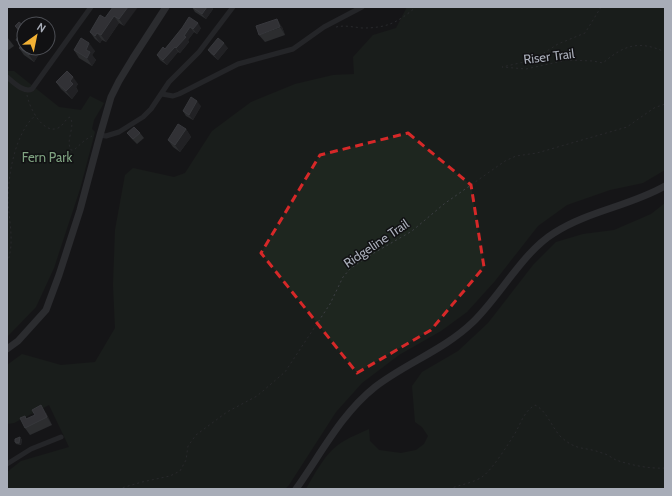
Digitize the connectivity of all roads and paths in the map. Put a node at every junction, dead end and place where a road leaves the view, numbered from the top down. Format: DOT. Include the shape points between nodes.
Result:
graph roads {
  1 [pos="91,7"];
  2 [pos="166,7"];
  3 [pos="233,7"];
  4 [pos="362,7"];
  5 [pos="416,7"];
  6 [pos="600,7"];
  7 [pos="335,28"];
  8 [pos="665,52"];
  9 [pos="7,77"];
  10 [pos="26,91"];
  11 [pos="162,94"];
  12 [pos="665,104"];
  13 [pos="36,115"];
  14 [pos="100,135"];
  15 [pos="665,186"];
  16 [pos="7,263"];
  17 [pos="7,350"];
  18 [pos="61,437"];
  19 [pos="7,464"];
  20 [pos="665,468"];
  21 [pos="118,489"];
  22 [pos="296,489"];
  23 [pos="450,489"];
  1 -- 10 [label="street" via="46,71 32,89"];
  2 -- 14 [label="street" via="119,80 111,97"];
  3 -- 11 [label="street" via="210,39 169,82"];
  4 -- 11 [label="street" via="324,27 299,46 238,64 179,94"];
  5 -- 7 [label="path" via="389,25"];
  6 -- 8 [label="path, Riser Trail" via="585,33 558,44 539,56 502,67 526,69 567,60 603,63 617,52 641,45"];
  9 -- 10 [label="street"];
  10 -- 13 [label="path" via="28,102"];
  11 -- 14 [label="street" via="143,117 119,132"];
  12 -- 21 [label="path, Ridgeline Trail" via="654,108 627,127 505,161 444,204 412,231 367,257 343,277 330,304 285,372 257,396 227,412 200,432 188,446 186,460 180,470 170,476"];
  13 -- 14 [label="path" via="43,125 51,129 58,128 70,117 71,150 94,135"];
  13 -- 16 [label="path" via="29,120 21,137 8,184 11,238"];
  14 -- 17 [label="street" via="60,275 46,310"];
  15 -- 22 [label="street" via="577,221 542,242 488,307 463,332 390,376 362,398 340,423"];
  18 -- 19 [label="street"];
  20 -- 23 [label="path" via="630,464 572,445 555,430 540,408 535,405 524,414 507,446 482,477"];
}
